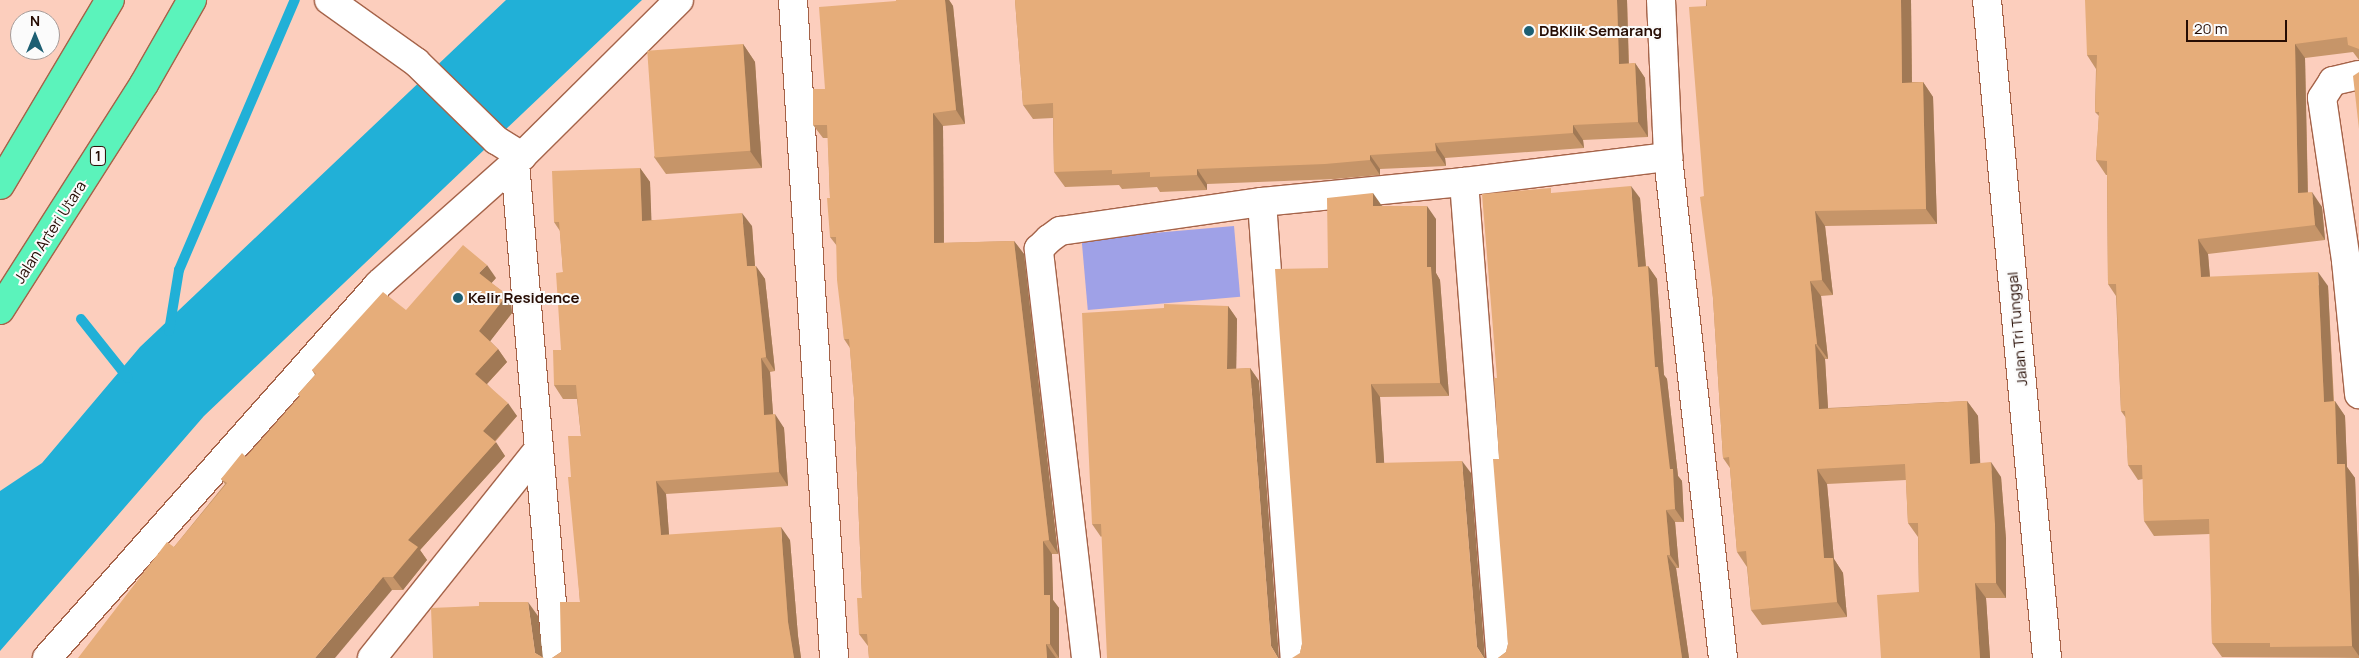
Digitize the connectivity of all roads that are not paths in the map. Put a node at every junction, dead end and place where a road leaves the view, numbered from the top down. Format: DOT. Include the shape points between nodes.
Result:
graph roads {
  1 [pos="110,0"];
  2 [pos="192,0"];
  3 [pos="329,0"];
  4 [pos="679,0"];
  5 [pos="793,0"];
  6 [pos="1661,0"];
  7 [pos="1987,0"];
  8 [pos="2359,75"];
  9 [pos="1668,157"];
  10 [pos="518,159"];
  11 [pos="1464,182"];
  12 [pos="0,184"];
  13 [pos="1262,202"];
  14 [pos="2352,260"];
  15 [pos="0,310"];
  16 [pos="2359,394"];
  17 [pos="537,451"];
  18 [pos="47,658"];
  19 [pos="372,658"];
  20 [pos="557,658"];
  21 [pos="834,658"];
  22 [pos="1086,658"];
  23 [pos="1295,658"];
  24 [pos="1501,658"];
  25 [pos="1724,658"];
  26 [pos="2046,658"];
  1 -- 12 [label="highway"];
  2 -- 15 [label="highway, Jalan Arteri Utara / 1" via="144,84"];
  3 -- 10 [label="street" via="416,62"];
  4 -- 10 [label="street"];
  5 -- 21 [label="street"];
  6 -- 9 [label="street"];
  7 -- 26 [label="street, Jalan Tri Tunggal"];
  8 -- 14 [label="street" via="2332,81 2322,98"];
  9 -- 11 [label="street"];
  9 -- 25 [label="street"];
  10 -- 17 [label="street"];
  10 -- 18 [label="street" via="379,284"];
  11 -- 13 [label="street"];
  11 -- 24 [label="street"];
  13 -- 22 [label="street" via="1060,231 1039,249"];
  13 -- 23 [label="street"];
  14 -- 16 [label="street"];
  17 -- 19 [label="street"];
  17 -- 20 [label="street"];
}
